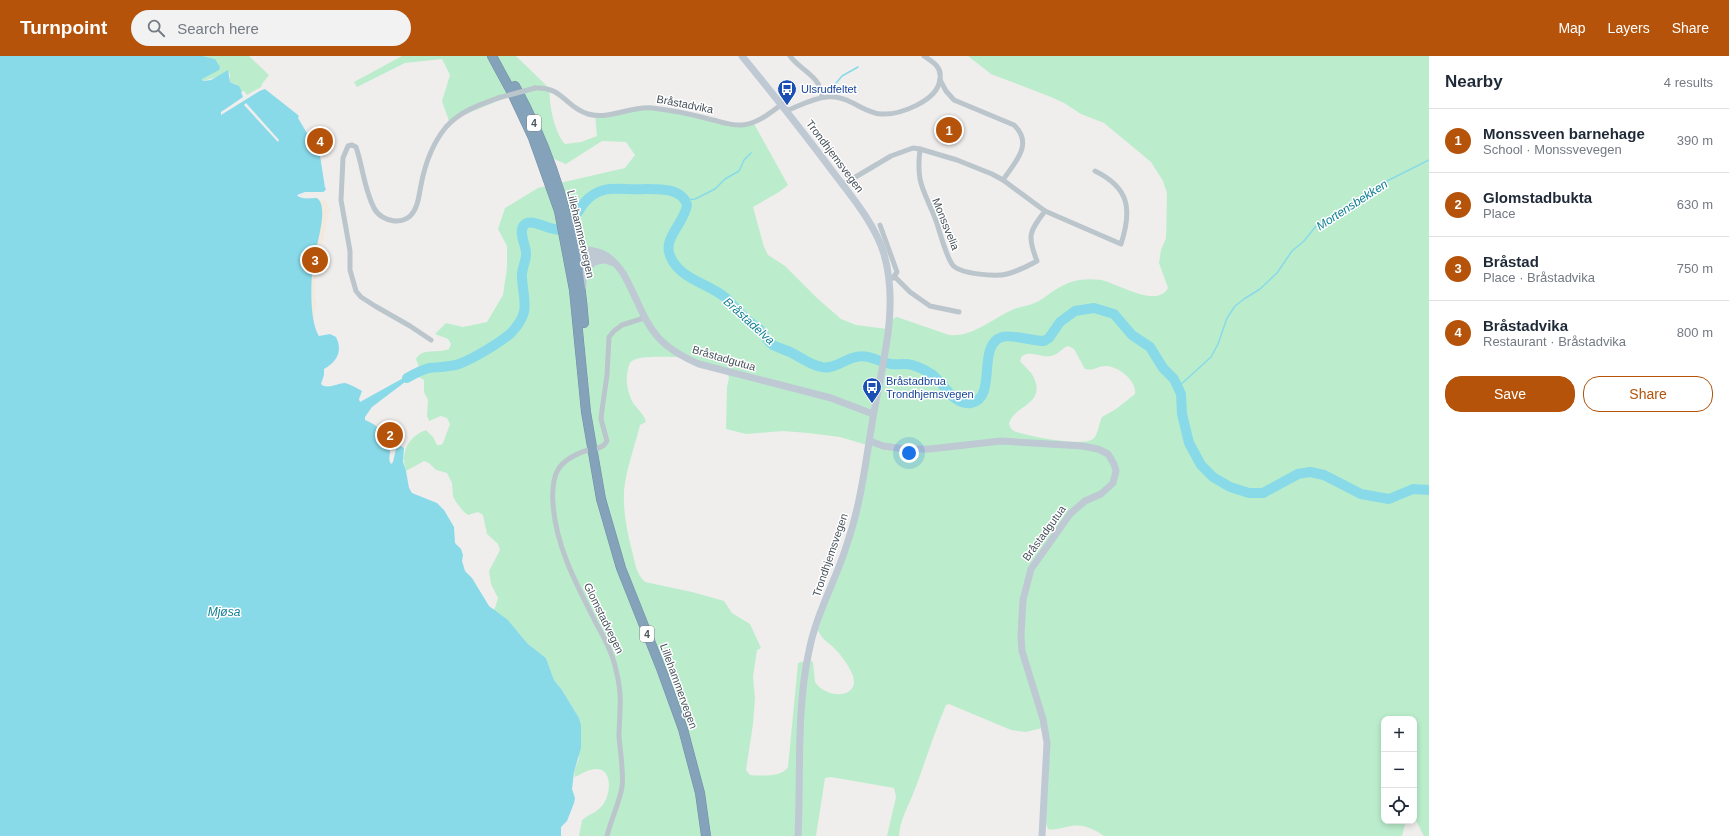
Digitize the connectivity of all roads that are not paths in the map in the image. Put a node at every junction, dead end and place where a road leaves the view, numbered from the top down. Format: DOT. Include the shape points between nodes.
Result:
graph roads {
  1 [pos="492,56"];
  2 [pos="496,56"];
  3 [pos="742,56"];
  4 [pos="790,56"];
  5 [pos="924,56"];
  6 [pos="940,80"];
  7 [pos="822,97"];
  8 [pos="782,104"];
  9 [pos="786,111"];
  10 [pos="920,149"];
  11 [pos="1095,171"];
  12 [pos="1003,180"];
  13 [pos="842,184"];
  14 [pos="558,197"];
  15 [pos="1045,211"];
  16 [pos="880,225"];
  17 [pos="573,254"];
  18 [pos="604,260"];
  19 [pos="614,263"];
  20 [pos="892,279"];
  21 [pos="583,307"];
  22 [pos="959,312"];
  23 [pos="644,318"];
  24 [pos="431,340"];
  25 [pos="873,414"];
  26 [pos="590,430"];
  27 [pos="870,441"];
  28 [pos="597,449"];
  29 [pos="588,450"];
  30 [pos="607,836"];
  31 [pos="706,836"];
  32 [pos="798,836"];
  33 [pos="1042,836"];
  1 -- 14 [label="highway, Lillehammervegen / 4" via="525,121"];
  2 -- 14 [label="highway, Lillehammervegen / 4" via="524,102 537,130 554,174"];
  3 -- 8 [label="main road, Trondhjemsvegen"];
  4 -- 7 [label="street" via="815,79"];
  5 -- 6 [label="street" via="939,68"];
  6 -- 7 [label="street" via="937,89 926,101 882,114 841,98"];
  6 -- 12 [label="street" via="954,100 1014,125 1020,130 1023,138 1021,153"];
  7 -- 9 [label="street"];
  8 -- 9 [label="main road, Trondhjemsvegen"];
  8 -- 24 [label="street, Bråstadvika, bridge" via="757,121 733,125 652,108 591,115 576,108 550,89 535,88 498,98 469,109 446,128 426,164 417,205 413,213 402,221 389,220 375,210 356,147 348,146 344,153 341,200 350,250 350,270 356,291 370,303"];
  9 -- 13 [label="main road, Trondhjemsvegen"];
  10 -- 12 [label="street" via="957,160"];
  10 -- 13 [label="street" via="913,148 891,156"];
  10 -- 15 [label="street, Monssvelia" via="921,186 952,265 960,271 1005,275 1038,261 1030,244 1031,236"];
  11 -- 15 [label="street" via="1111,181 1126,202 1128,216 1121,244"];
  12 -- 15 [label="street"];
  13 -- 20 [label="main road, Trondhjemsvegen" via="872,229"];
  14 -- 17 [label="highway, Lillehammervegen / 4"];
  16 -- 20 [label="street, Trondhjemsvegen" via="897,272"];
  17 -- 18 [label="main road"];
  17 -- 19 [label="main road, Bråstadgutua" via="595,250 608,255"];
  17 -- 21 [label="highway, Lillehammervegen / 4"];
  17 -- 26 [label="highway, Lillehammervegen / 4" via="586,412"];
  18 -- 19 [label="main road"];
  18 -- 21 [label="main road" via="590,265 584,275"];
  19 -- 23 [label="main road, Bråstadgutua" via="625,277"];
  20 -- 22 [label="street" via="930,306"];
  20 -- 25 [label="main road, Trondhjemsvegen" via="887,334"];
  21 -- 26 [label="highway, Lillehammervegen / 4"];
  23 -- 25 [label="main road, Bråstadgutua" via="655,334 682,357 699,364 838,400"];
  23 -- 28 [label="street" via="622,325 610,337 601,419 607,441"];
  25 -- 27 [label="main road, Trondhjemsvegen"];
  26 -- 31 [label="highway, Lillehammervegen / 4" via="598,486 607,522 627,585 683,729 698,786"];
  27 -- 32 [label="main road, Trondhjemsvegen" via="853,526 816,626 807,659 802,688"];
  27 -- 33 [label="main road, Bråstadgutua" via="905,449 930,449 1001,441 1082,446 1108,454 1114,464 1116,471 1112,483 1101,494 1085,501 1070,514 1031,569 1023,600 1022,651 1043,719 1047,743"];
  29 -- 30 [label="street, Glomstadvegen" via="575,454 560,466 553,482 553,510 560,545 614,660 618,680 622,782"];
}
